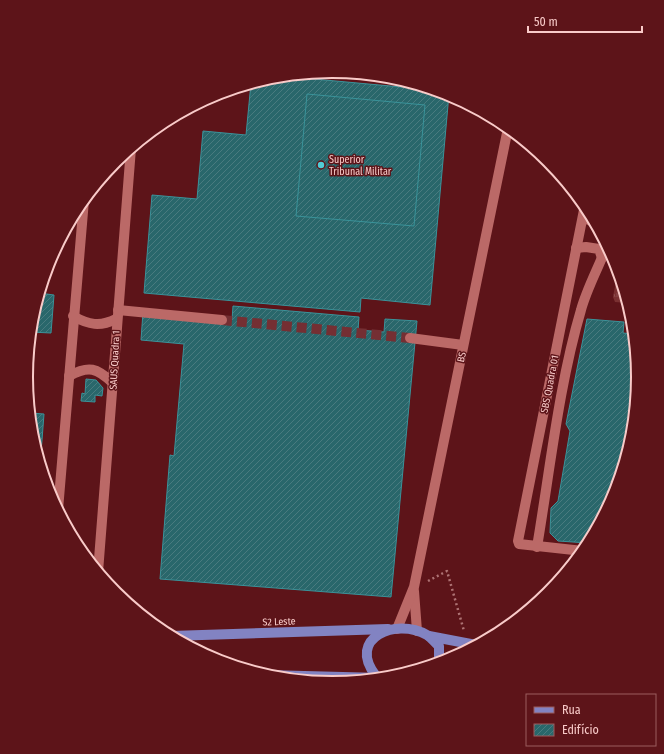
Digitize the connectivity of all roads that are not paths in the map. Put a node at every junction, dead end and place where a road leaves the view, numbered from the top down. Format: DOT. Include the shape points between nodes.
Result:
graph roads {
  1 [pos="507,134"];
  2 [pos="130,157"];
  3 [pos="83,211"];
  4 [pos="583,217"];
  5 [pos="576,248"];
  6 [pos="604,253"];
  7 [pos="602,258"];
  8 [pos="117,315"];
  9 [pos="74,316"];
  10 [pos="222,320"];
  11 [pos="410,338"];
  12 [pos="463,345"];
  13 [pos="69,376"];
  14 [pos="114,383"];
  15 [pos="59,498"];
  16 [pos="537,547"];
  17 [pos="575,550"];
  18 [pos="99,564"];
  19 [pos="414,587"];
  20 [pos="393,629"];
  21 [pos="417,631"];
  22 [pos="181,636"];
  23 [pos="428,636"];
  24 [pos="467,643"];
  25 [pos="439,656"];
  26 [pos="374,672"];
  1 -- 12 [label="street, BS"];
  2 -- 8 [label="street, SAUS Quadra 1"];
  3 -- 9 [label="street"];
  4 -- 5 [label="street, SBS Quadra 01"];
  5 -- 7 [label="street" via="599,249"];
  5 -- 16 [label="street, SBS Quadra 01" via="518,541 519,544"];
  6 -- 7 [label="street, SBS Quadra 01"];
  7 -- 16 [label="street, SBS Quadra 01" via="576,328"];
  8 -- 9 [label="street" via="107,323 95,325"];
  8 -- 10 [label="street"];
  8 -- 14 [label="street, SAUS Quadra 1"];
  9 -- 13 [label="street"];
  11 -- 12 [label="street"];
  12 -- 19 [label="street, BS"];
  13 -- 14 [label="street" via="80,370 89,369 100,372"];
  13 -- 15 [label="street"];
  14 -- 18 [label="street, SAUS Quadra 1"];
  16 -- 17 [label="street, SBS Quadra 01"];
  19 -- 20 [label="street, BS"];
  19 -- 21 [label="street, BS"];
  20 -- 21 [label="main road, S2 Leste"];
  20 -- 22 [label="main road, S2 Leste"];
  20 -- 26 [label="main road" via="375,636 367,648 366,656"];
  21 -- 23 [label="main road, S2 Leste"];
  23 -- 24 [label="main road"];
  23 -- 25 [label="main road" via="439,646"];
}
